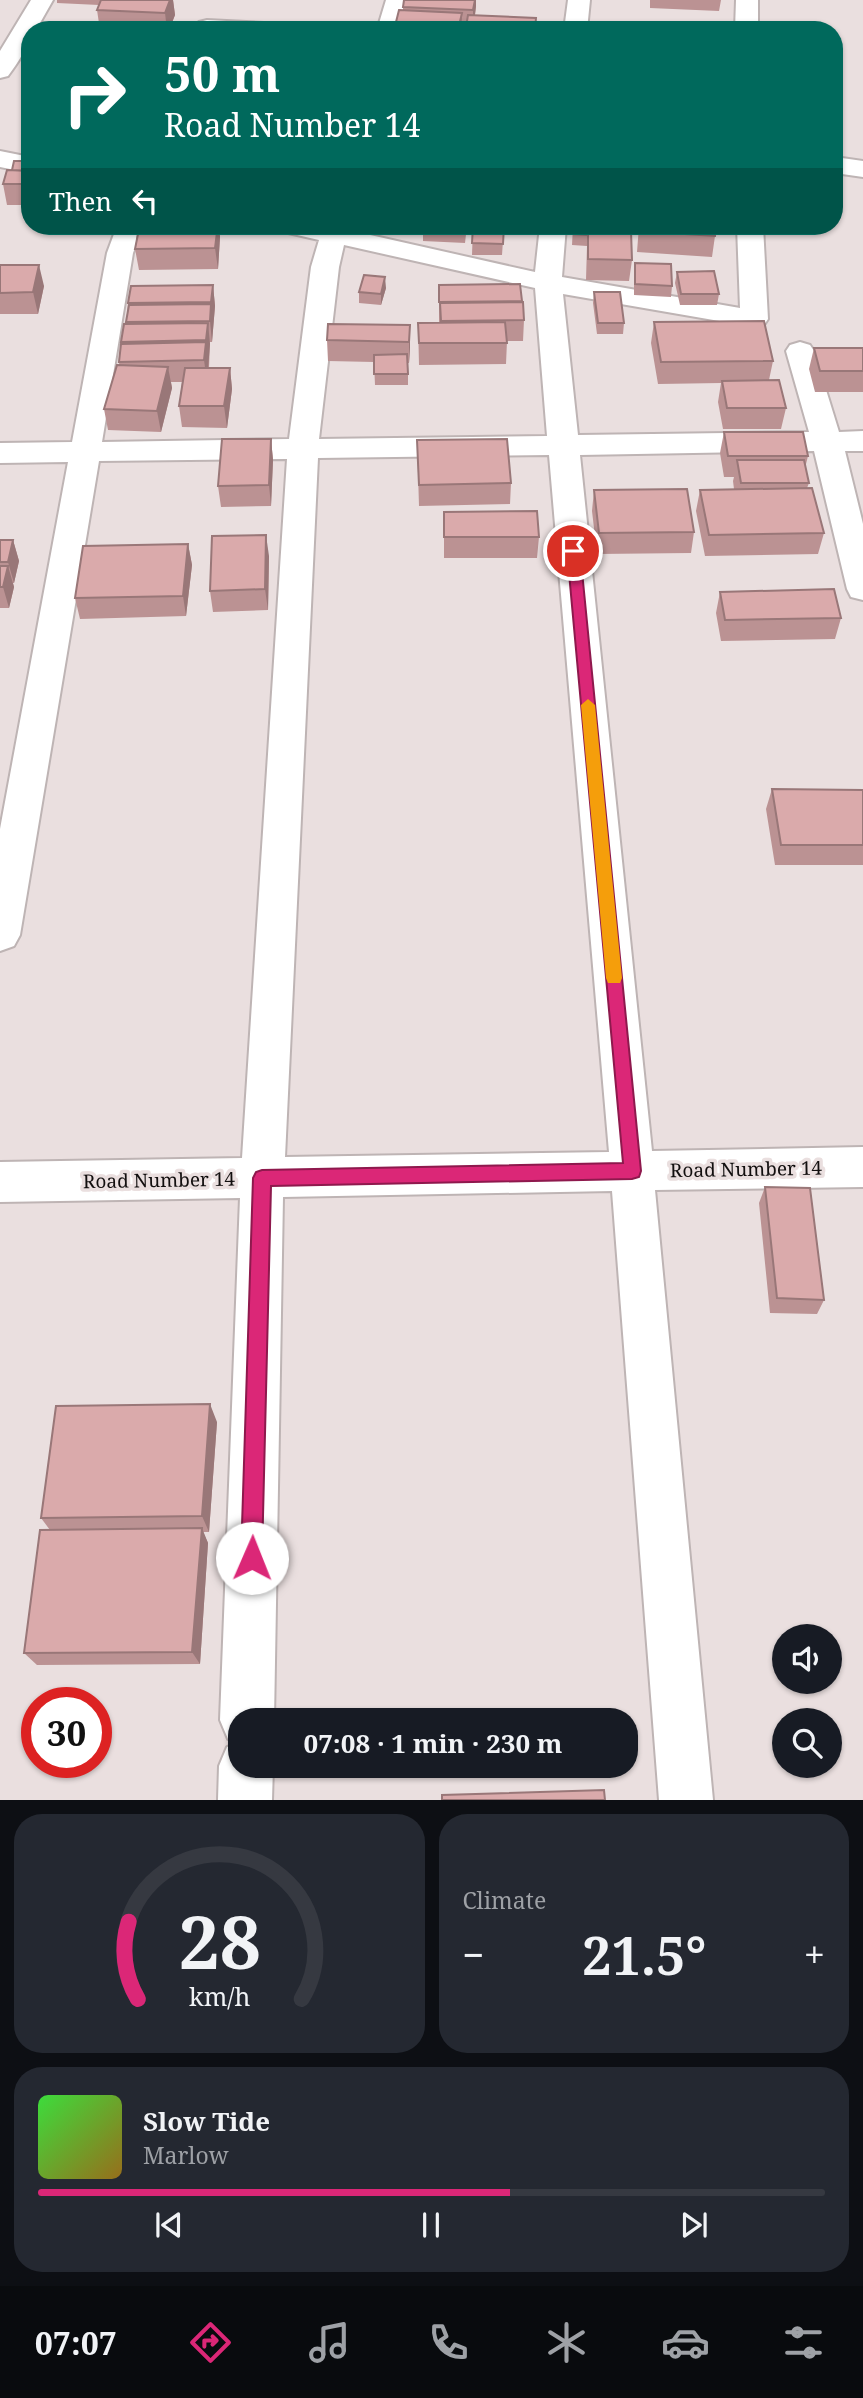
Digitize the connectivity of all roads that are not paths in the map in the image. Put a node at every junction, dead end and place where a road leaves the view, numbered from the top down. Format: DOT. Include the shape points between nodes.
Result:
graph roads {
  1 [pos="42,0"];
  2 [pos="397,0"];
  3 [pos="579,0"];
  4 [pos="747,0"];
  5 [pos="30,21"];
  6 [pos="391,21"];
  7 [pos="576,21"];
  8 [pos="746,21"];
  9 [pos="21,36"];
  10 [pos="0,71"];
  11 [pos="0,159"];
  12 [pos="21,163"];
  13 [pos="843,166"];
  14 [pos="863,169"];
  15 [pos="127,235"];
  16 [pos="333,235"];
  17 [pos="350,235"];
  18 [pos="553,235"];
  19 [pos="750,235"];
  20 [pos="548,283"];
  21 [pos="800,351"];
  22 [pos="827,441"];
  23 [pos="863,441"];
  24 [pos="563,443"];
  25 [pos="303,447"];
  26 [pos="87,452"];
  27 [pos="0,453"];
  28 [pos="863,589"];
  29 [pos="0,935"];
  30 [pos="863,1167"];
  31 [pos="632,1171"];
  32 [pos="262,1178"];
  33 [pos="0,1182"];
  34 [pos="247,1708"];
  35 [pos="246,1778"];
  36 [pos="245,1800"];
  37 [pos="686,1800"];
  1 -- 5 [label="street"];
  2 -- 6 [label="street"];
  3 -- 7 [label="street"];
  4 -- 8 [label="street"];
  9 -- 10 [label="street"];
  11 -- 12 [label="street"];
  13 -- 14 [label="street"];
  15 -- 26 [label="street"];
  16 -- 25 [label="street"];
  17 -- 20 [label="street"];
  18 -- 20 [label="street"];
  19 -- 20 [label="street" via="754,319"];
  20 -- 24 [label="street"];
  21 -- 22 [label="street"];
  22 -- 23 [label="street"];
  22 -- 24 [label="street"];
  22 -- 28 [label="street"];
  24 -- 25 [label="street"];
  24 -- 31 [label="street"];
  25 -- 26 [label="street"];
  25 -- 32 [label="street"];
  26 -- 27 [label="street"];
  26 -- 29 [label="street"];
  30 -- 31 [label="street, Road Number 14"];
  31 -- 32 [label="street, Road Number 14"];
  31 -- 37 [label="street"];
  32 -- 33 [label="street, Road Number 14"];
  32 -- 34 [label="street"];
  35 -- 36 [label="street"];
}
